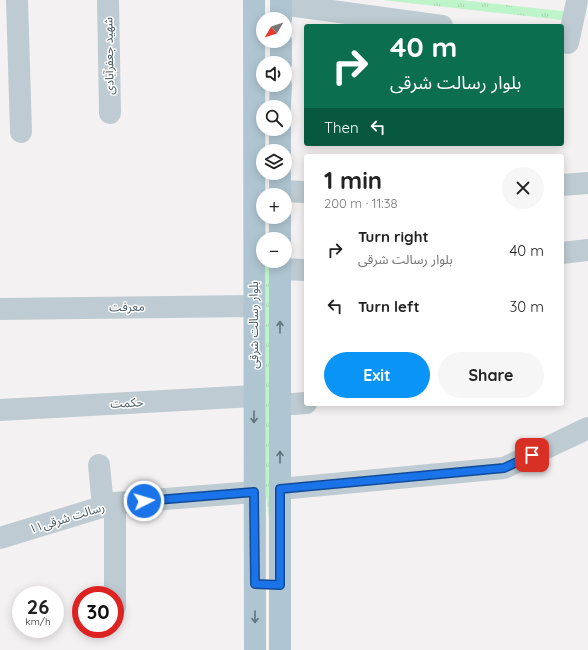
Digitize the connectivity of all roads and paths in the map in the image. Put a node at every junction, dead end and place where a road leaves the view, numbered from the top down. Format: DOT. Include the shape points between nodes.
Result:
graph roads {
  1 [pos="17,0"];
  2 [pos="108,0"];
  3 [pos="254,0"];
  4 [pos="575,1"];
  5 [pos="281,8"];
  6 [pos="424,24"];
  7 [pos="564,42"];
  8 [pos="110,113"];
  9 [pos="21,132"];
  10 [pos="588,183"];
  11 [pos="564,185"];
  12 [pos="280,186"];
  13 [pos="304,192"];
  14 [pos="588,250"];
  15 [pos="564,252"];
  16 [pos="292,267"];
  17 [pos="280,268"];
  18 [pos="304,270"];
  19 [pos="254,306"];
  20 [pos="0,309"];
  21 [pos="254,396"];
  22 [pos="304,403"];
  23 [pos="280,405"];
  24 [pos="0,410"];
  25 [pos="588,428"];
  26 [pos="99,465"];
  27 [pos="280,489"];
  28 [pos="254,492"];
  29 [pos="109,505"];
  30 [pos="0,538"];
  31 [pos="255,584"];
  32 [pos="280,585"];
  33 [pos="115,586"];
  34 [pos="255,650"];
  35 [pos="280,650"];
  1 -- 9 [label="street"];
  2 -- 8 [label="street, شهید جعفرآبادی"];
  3 -- 19 [label="main road, بلوار رسالت شرقی"];
  4 -- 7 [label="street" via="568,43"];
  5 -- 6 [label="street"];
  10 -- 11 [label="street"];
  12 -- 13 [label="street"];
  14 -- 15 [label="street"];
  16 -- 18 [label="street"];
  23 -- 17 [label="main road, one-way"];
  19 -- 20 [label="street, معرفت"];
  19 -- 21 [label="main road, بلوار رسالت شرقی"];
  21 -- 24 [label="street, حکمت"];
  21 -- 28 [label="main road, بلوار رسالت شرقی, one-way"];
  22 -- 23 [label="street"];
  27 -- 23 [label="main road, one-way"];
  25 -- 27 [label="street" via="504,468"];
  26 -- 29 [label="street"];
  27 -- 32 [label="main road"];
  28 -- 29 [label="street, رسالت شرقی۱۱"];
  28 -- 31 [label="main road, بلوار رسالت شرقی"];
  29 -- 30 [label="street, رسالت شرقی۱۱"];
  29 -- 33 [label="street"];
  31 -- 32 [label="main road"];
  31 -- 34 [label="main road, بلوار رسالت شرقی, one-way"];
  32 -- 35 [label="main road"];
}
